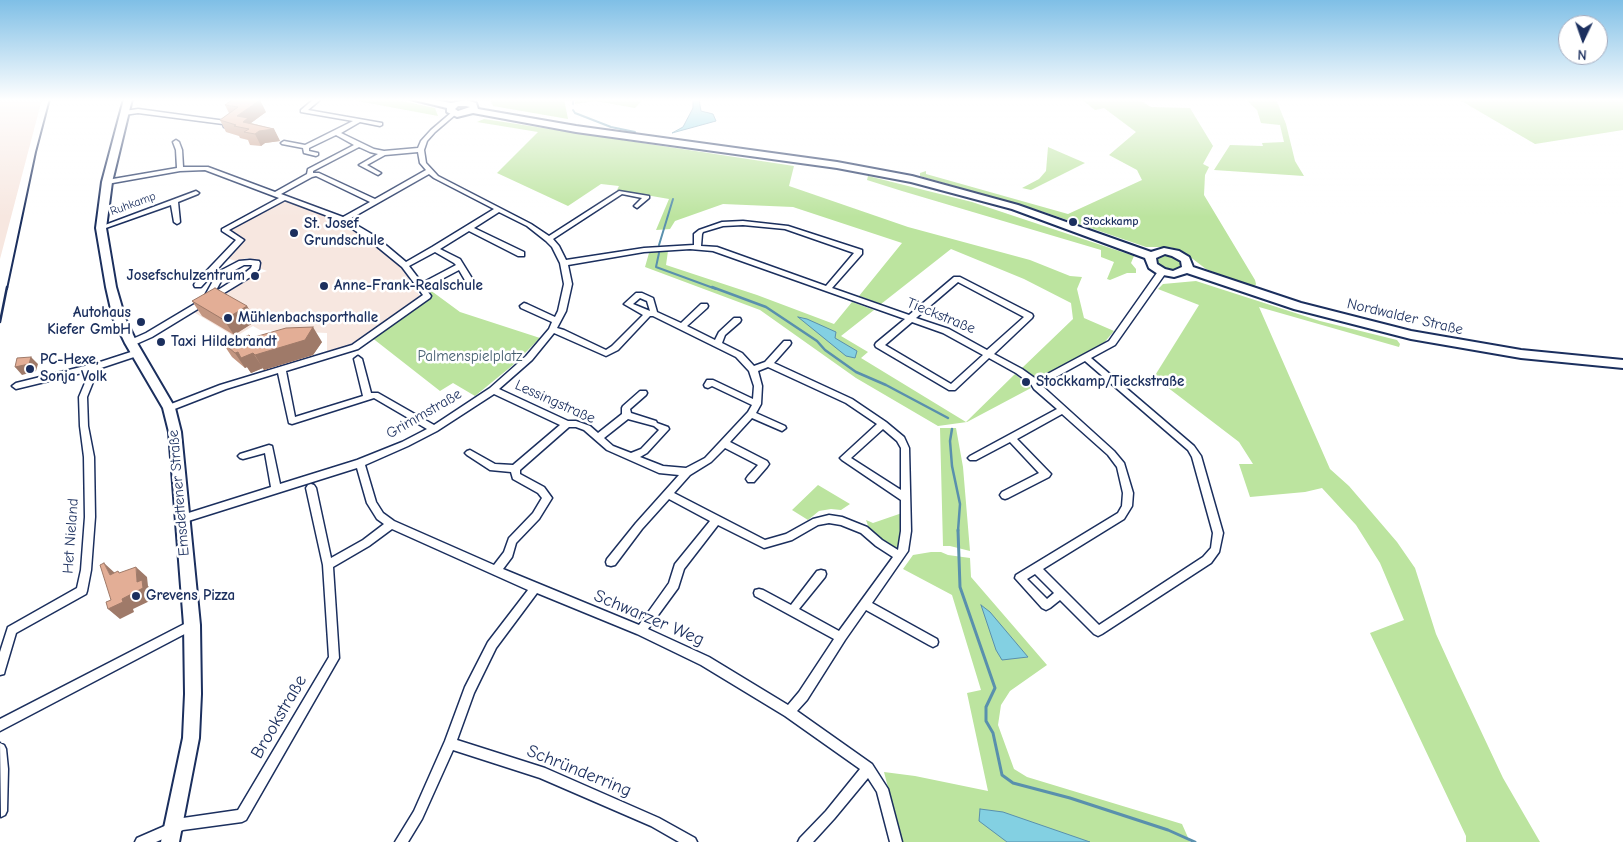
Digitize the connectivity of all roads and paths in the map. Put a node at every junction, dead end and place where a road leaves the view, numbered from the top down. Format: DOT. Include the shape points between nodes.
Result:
graph roads {
  1 [pos="118,138"];
  2 [pos="326,138"];
  3 [pos="346,138"];
  4 [pos="427,138"];
  5 [pos="644,138"];
  6 [pos="176,142"];
  7 [pos="284,143"];
  8 [pos="360,144"];
  9 [pos="306,147"];
  10 [pos="421,150"];
  11 [pos="384,153"];
  12 [pos="316,154"];
  13 [pos="180,169"];
  14 [pos="429,171"];
  15 [pos="378,173"];
  16 [pos="310,175"];
  17 [pos="107,182"];
  18 [pos="196,194"];
  19 [pos="276,194"];
  20 [pos="285,198"];
  21 [pos="174,201"];
  22 [pos="374,201"];
  23 [pos="637,206"];
  24 [pos="498,209"];
  25 [pos="343,220"];
  26 [pos="177,222"];
  27 [pos="101,228"];
  28 [pos="469,228"];
  29 [pos="549,239"];
  30 [pos="697,247"];
  31 [pos="435,249"];
  32 [pos="521,254"];
  33 [pos="1151,256"];
  34 [pos="564,263"];
  35 [pos="405,264"];
  36 [pos="460,266"];
  37 [pos="1187,269"];
  38 [pos="1162,272"];
  39 [pos="469,280"];
  40 [pos="198,285"];
  41 [pos="420,287"];
  42 [pos="828,289"];
  43 [pos="206,300"];
  44 [pos="524,306"];
  45 [pos="704,306"];
  46 [pos="910,318"];
  47 [pos="558,320"];
  48 [pos="737,320"];
  49 [pos="683,326"];
  50 [pos="552,330"];
  51 [pos="718,343"];
  52 [pos="787,343"];
  53 [pos="134,348"];
  54 [pos="989,354"];
  55 [pos="1086,358"];
  56 [pos="358,359"];
  57 [pos="768,364"];
  58 [pos="1623,364"];
  59 [pos="98,366"];
  60 [pos="282,369"];
  61 [pos="753,370"];
  62 [pos="1035,382"];
  63 [pos="708,385"];
  64 [pos="16,386"];
  65 [pos="494,390"];
  66 [pos="643,393"];
  67 [pos="367,396"];
  68 [pos="757,404"];
  69 [pos="169,408"];
  70 [pos="1063,410"];
  71 [pos="751,414"];
  72 [pos="627,415"];
  73 [pos="567,424"];
  74 [pos="883,424"];
  75 [pos="782,428"];
  76 [pos="434,429"];
  77 [pos="598,438"];
  78 [pos="1011,438"];
  79 [pos="724,444"];
  80 [pos="470,453"];
  81 [pos="243,456"];
  82 [pos="631,457"];
  83 [pos="973,458"];
  84 [pos="360,463"];
  85 [pos="515,469"];
  86 [pos="687,472"];
  87 [pos="751,479"];
  88 [pos="276,488"];
  89 [pos="311,488"];
  90 [pos="667,493"];
  91 [pos="1005,495"];
  92 [pos="906,498"];
  93 [pos="182,519"];
  94 [pos="717,520"];
  95 [pos="391,524"];
  96 [pos="900,556"];
  97 [pos="611,562"];
  98 [pos="328,565"];
  99 [pos="1036,568"];
  100 [pos="496,571"];
  101 [pos="821,574"];
  102 [pos="535,588"];
  103 [pos="759,593"];
  104 [pos="1061,594"];
  105 [pos="865,604"];
  106 [pos="792,611"];
  107 [pos="192,625"];
  108 [pos="640,631"];
  109 [pos="841,637"];
  110 [pos="933,642"];
  111 [pos="0,670"];
  112 [pos="788,712"];
  113 [pos="0,725"];
  114 [pos="450,743"];
  115 [pos="0,749"];
  116 [pos="868,768"];
  117 [pos="1,810"];
  118 [pos="172,834"];
  119 [pos="141,842"];
  120 [pos="401,842"];
  121 [pos="691,842"];
  122 [pos="804,842"];
  123 [pos="896,842"];
  1 -- 17 [label="main road, Emsdettener Straße"];
  2 -- 9 [label="street"];
  3 -- 8 [label="street"];
  4 -- 10 [label="street"];
  5 -- 33 [label="main road" via="837,165 912,179 1015,207"];
  6 -- 13 [label="street"];
  7 -- 9 [label="street"];
  8 -- 11 [label="street"];
  8 -- 16 [label="street" via="310,170"];
  9 -- 12 [label="street" via="306,152"];
  10 -- 11 [label="street"];
  10 -- 14 [label="street"];
  11 -- 15 [label="street" via="362,165"];
  13 -- 17 [label="street"];
  13 -- 19 [label="street" via="206,168"];
  14 -- 22 [label="street"];
  14 -- 24 [label="street, Grimmstraße"];
  16 -- 19 [label="street"];
  16 -- 22 [label="street" via="318,174"];
  17 -- 27 [label="main road, Emsdettener Straße"];
  18 -- 21 [label="street, Ruhkamp"];
  19 -- 20 [label="street"];
  20 -- 25 [label="street"];
  20 -- 40 [label="street" via="224,230 240,240"];
  21 -- 26 [label="street, Ruhkamp"];
  21 -- 27 [label="street, Ruhkamp"];
  22 -- 25 [label="street"];
  23 -- 29 [label="street" via="647,197 621,192"];
  24 -- 28 [label="street"];
  24 -- 29 [label="street, Grimmstraße"];
  25 -- 35 [label="street"];
  27 -- 53 [label="main road, Emsdettener Straße" via="119,318"];
  28 -- 31 [label="street"];
  28 -- 32 [label="street"];
  29 -- 34 [label="street, Grimmstraße"];
  30 -- 34 [label="street, Tieckstraße" via="644,250"];
  30 -- 42 [label="street, Tieckstraße" via="724,252"];
  30 -- 42 [label="street" via="698,234 702,231 722,224 743,223 786,227 859,252"];
  31 -- 35 [label="street"];
  31 -- 36 [label="street"];
  33 -- 37 [label="main road" via="1164,251 1176,253 1187,262"];
  33 -- 38 [label="main road" via="1153,266"];
  34 -- 47 [label="street, Grimmstraße" via="568,284"];
  35 -- 41 [label="street"];
  36 -- 39 [label="street"];
  36 -- 41 [label="street"];
  37 -- 38 [label="main road" via="1174,274"];
  37 -- 58 [label="main road, Nordwalder Straße" via="1316,311 1411,335 1521,354"];
  38 -- 55 [label="street" via="1112,343"];
  41 -- 60 [label="street" via="426,296 355,347"];
  42 -- 46 [label="street, Tieckstraße"];
  43 -- 43 [label="street" via="221,274 242,263 256,263 249,274"];
  43 -- 53 [label="street"];
  44 -- 47 [label="street"];
  45 -- 49 [label="street"];
  46 -- 54 [label="street, Tieckstraße" via="954,335"];
  46 -- 54 [label="street" via="879,345 952,388"];
  46 -- 54 [label="street" via="957,279 1029,316"];
  47 -- 50 [label="street, Grimmstraße"];
  48 -- 51 [label="street" via="722,334"];
  49 -- 50 [label="street" via="651,313 606,353"];
  49 -- 51 [label="street"];
  50 -- 65 [label="street, Grimmstraße" via="530,358"];
  51 -- 61 [label="street" via="739,355"];
  52 -- 57 [label="street"];
  53 -- 59 [label="street"];
  53 -- 69 [label="main road, Emsdettener Straße"];
  54 -- 62 [label="street, Tieckstraße"];
  55 -- 62 [label="street"];
  55 -- 104 [label="street" via="1191,448 1218,534 1216,548 1207,560 1098,631"];
  56 -- 67 [label="street"];
  57 -- 61 [label="street"];
  57 -- 74 [label="street" via="849,401"];
  59 -- 64 [label="street"];
  59 -- 111 [label="street, Het Nieland" via="83,397 90,517 82,591 12,630"];
  60 -- 67 [label="street" via="292,421"];
  60 -- 69 [label="street"];
  61 -- 68 [label="street" via="758,386"];
  62 -- 70 [label="street, Tieckstraße"];
  63 -- 68 [label="street" via="710,382"];
  65 -- 73 [label="street, Lessingstraße"];
  65 -- 76 [label="street, Grimmstraße"];
  66 -- 72 [label="street" via="626,408"];
  67 -- 76 [label="street" via="375,395"];
  68 -- 71 [label="street"];
  69 -- 93 [label="main road, Emsdettener Straße" via="178,454"];
  70 -- 78 [label="street"];
  70 -- 99 [label="street, Tieckstraße" via="1121,466 1128,494 1127,506 1121,516"];
  71 -- 75 [label="street"];
  71 -- 79 [label="street"];
  72 -- 77 [label="street"];
  72 -- 82 [label="street" via="665,429 644,452"];
  73 -- 77 [label="street, Lessingstraße" via="587,428"];
  73 -- 85 [label="street"];
  74 -- 92 [label="street" via="901,439 905,448"];
  74 -- 92 [label="street" via="845,458"];
  76 -- 84 [label="street, Grimmstraße"];
  77 -- 82 [label="street, Lessingstraße" via="610,448"];
  78 -- 83 [label="street"];
  78 -- 91 [label="street" via="1046,474"];
  79 -- 86 [label="street" via="708,460"];
  79 -- 87 [label="street" via="764,464"];
  80 -- 85 [label="street" via="493,467"];
  81 -- 88 [label="street" via="269,448"];
  82 -- 86 [label="street, Lessingstraße" via="662,470"];
  84 -- 88 [label="street, Grimmstraße"];
  84 -- 95 [label="street, Schwarzer Weg" via="372,503 380,516"];
  85 -- 100 [label="street" via="516,476 541,490 547,498 536,516 512,541 508,554"];
  86 -- 90 [label="street"];
  88 -- 93 [label="street, Grimmstraße"];
  89 -- 98 [label="street, Brookstraße"];
  90 -- 94 [label="street"];
  90 -- 97 [label="street"];
  92 -- 96 [label="street" via="906,531"];
  93 -- 107 [label="main road, Emsdettener Straße"];
  94 -- 96 [label="street" via="764,544 816,522 842,521 864,530"];
  94 -- 108 [label="street" via="679,567 674,585"];
  95 -- 98 [label="street"];
  95 -- 100 [label="street, Schwarzer Weg"];
  96 -- 105 [label="street"];
  98 -- 118 [label="street, Brookstraße" via="334,658 242,816"];
  99 -- 104 [label="street"];
  99 -- 104 [label="street, Tieckstraße" via="1020,578 1046,605"];
  100 -- 102 [label="street, Schwarzer Weg"];
  101 -- 106 [label="street"];
  102 -- 108 [label="street, Schwarzer Weg"];
  102 -- 114 [label="street" via="492,646 469,691"];
  103 -- 106 [label="street"];
  105 -- 109 [label="street"];
  105 -- 110 [label="street"];
  106 -- 109 [label="street"];
  107 -- 113 [label="street"];
  107 -- 118 [label="main road, Emsdettener Straße" via="191,738"];
  108 -- 112 [label="street, Schwarzer Weg" via="705,661"];
  109 -- 112 [label="street" via="803,696"];
  112 -- 116 [label="street, Schwarzer Weg"];
  114 -- 120 [label="street" via="418,815"];
  114 -- 121 [label="street, Schründerring" via="541,772 655,822"];
  115 -- 117 [label="street"];
  116 -- 122 [label="street"];
  116 -- 123 [label="street, Schwarzer Weg" via="882,789"];
  118 -- 119 [label="street"];
}
